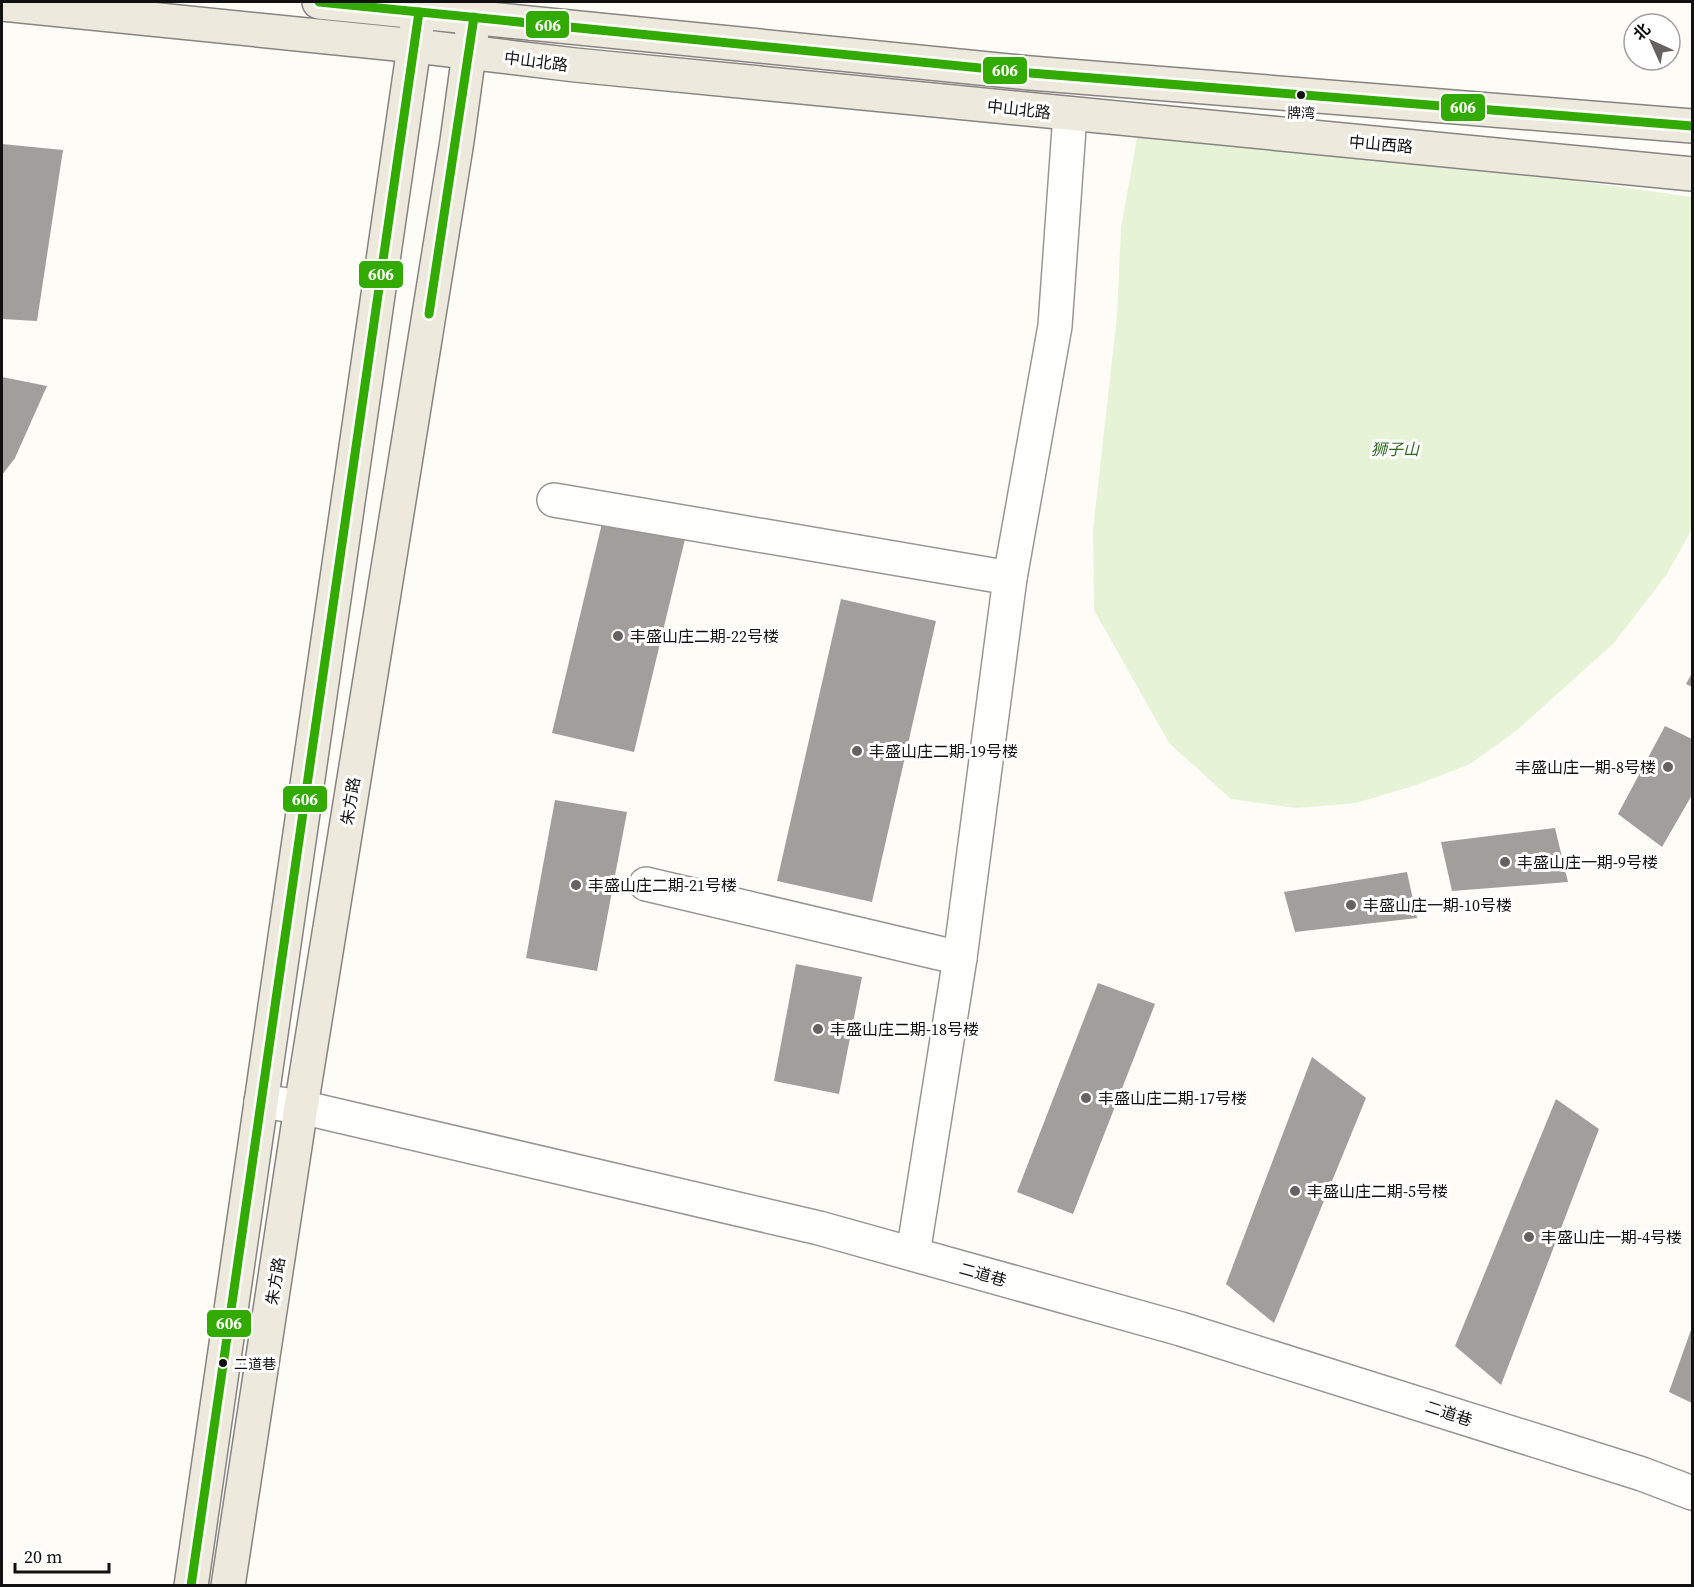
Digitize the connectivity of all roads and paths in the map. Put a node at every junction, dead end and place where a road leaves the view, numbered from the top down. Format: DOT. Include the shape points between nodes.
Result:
graph roads {
  1 [pos="319,2"];
  2 [pos="2,4"];
  3 [pos="452,9"];
  4 [pos="416,46"];
  5 [pos="470,52"];
  6 [pos="1071,114"];
  7 [pos="1692,126"];
  8 [pos="1692,174"];
  9 [pos="554,500"];
  10 [pos="1010,578"];
  11 [pos="646,884"];
  12 [pos="960,958"];
  13 [pos="261,1101"];
  14 [pos="301,1107"];
  15 [pos="913,1254"];
  16 [pos="1692,1493"];
  17 [pos="191,1586"];
  18 [pos="228,1586"];
  1 -- 3 [label="main road"];
  2 -- 4 [label="main road, 中山北路"];
  3 -- 4 [label="main road"];
  3 -- 5 [label="main road, 朱方路"];
  3 -- 7 [label="main road" via="1030,73"];
  4 -- 5 [label="main road, 中山北路"];
  4 -- 13 [label="main road"];
  5 -- 6 [label="main road, 中山北路" via="575,66"];
  5 -- 14 [label="main road, 朱方路"];
  6 -- 8 [label="main road, 中山西路"];
  6 -- 10 [label="street" via="1055,326"];
  9 -- 10 [label="street"];
  10 -- 12 [label="street"];
  11 -- 12 [label="street"];
  12 -- 15 [label="street"];
  13 -- 14 [label="street, 二道巷"];
  13 -- 17 [label="main road"];
  14 -- 15 [label="street, 二道巷" via="819,1228"];
  14 -- 18 [label="main road, 朱方路"];
  15 -- 16 [label="street, 二道巷" via="1192,1332"];
}
